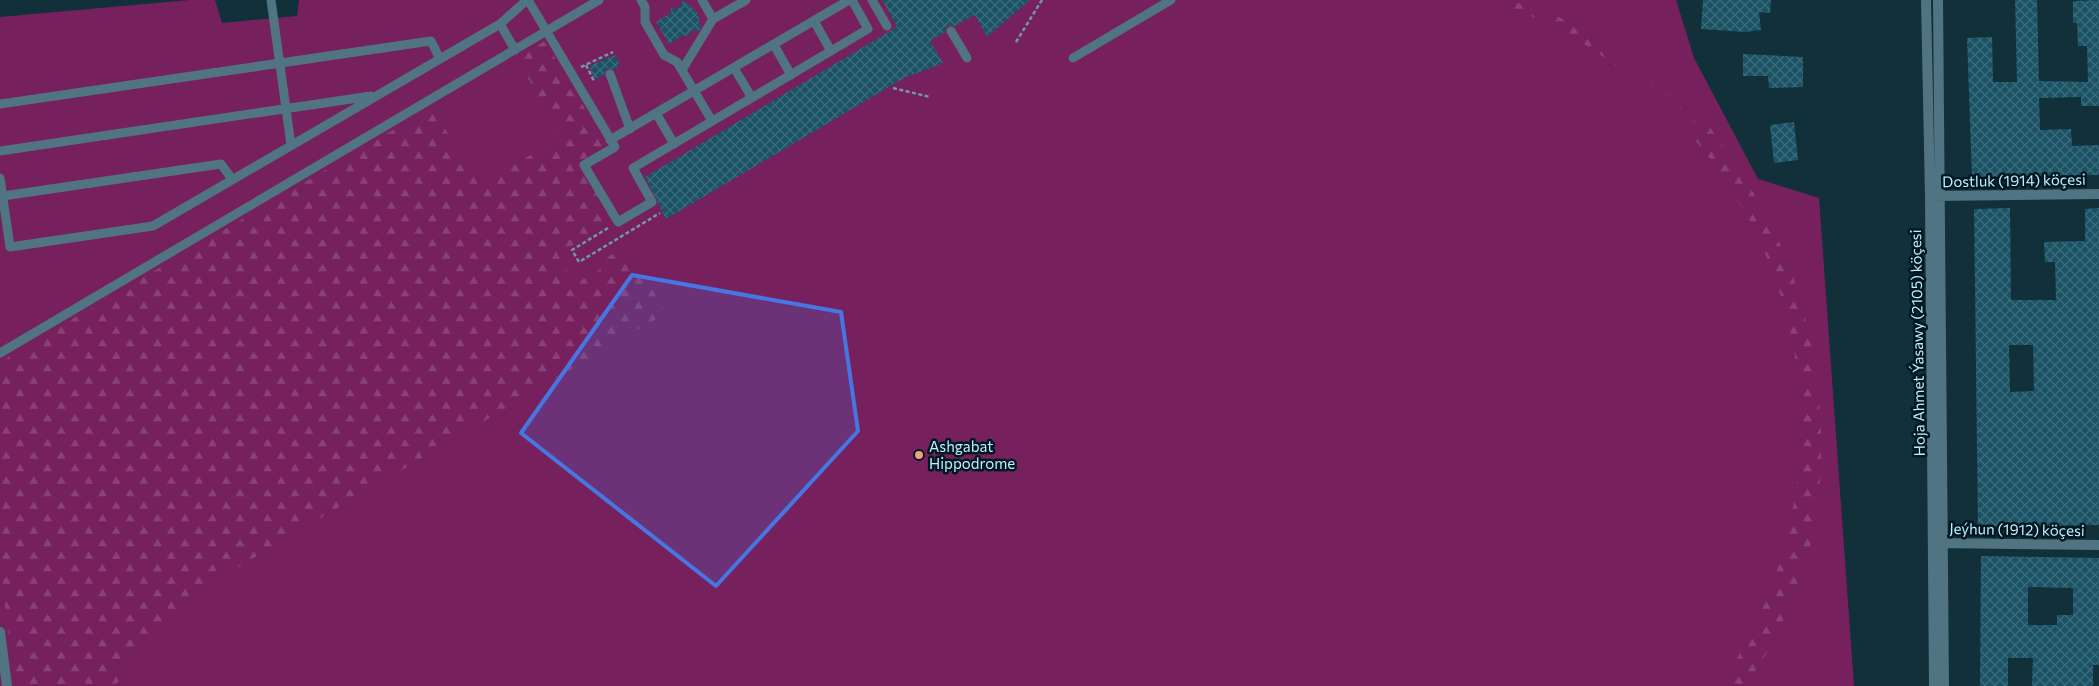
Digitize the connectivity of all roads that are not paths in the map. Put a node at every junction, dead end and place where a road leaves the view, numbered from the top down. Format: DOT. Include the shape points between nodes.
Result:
graph roads {
  1 [pos="271,0"];
  2 [pos="528,0"];
  3 [pos="599,0"];
  4 [pos="641,0"];
  5 [pos="702,0"];
  6 [pos="746,0"];
  7 [pos="850,0"];
  8 [pos="872,0"];
  9 [pos="1171,0"];
  10 [pos="1926,0"];
  11 [pos="1938,0"];
  12 [pos="713,19"];
  13 [pos="814,21"];
  14 [pos="500,24"];
  15 [pos="887,26"];
  16 [pos="546,31"];
  17 [pos="951,31"];
  18 [pos="774,45"];
  19 [pos="515,50"];
  20 [pos="831,51"];
  21 [pos="967,58"];
  22 [pos="1073,58"];
  23 [pos="440,59"];
  24 [pos="280,63"];
  25 [pos="734,68"];
  26 [pos="682,70"];
  27 [pos="610,74"];
  28 [pos="791,75"];
  29 [pos="694,90"];
  30 [pos="377,95"];
  31 [pos="752,98"];
  32 [pos="0,104"];
  33 [pos="286,109"];
  34 [pos="656,113"];
  35 [pos="712,121"];
  36 [pos="630,129"];
  37 [pos="610,140"];
  38 [pos="674,144"];
  39 [pos="291,145"];
  40 [pos="0,151"];
  41 [pos="0,178"];
  42 [pos="232,179"];
  43 [pos="2099,194"];
  44 [pos="3,196"];
  45 [pos="1935,196"];
  46 [pos="0,353"];
  47 [pos="1939,543"];
  48 [pos="2099,545"];
  49 [pos="0,632"];
  50 [pos="2,666"];
  51 [pos="6,686"];
  52 [pos="1934,686"];
  53 [pos="1944,686"];
  1 -- 24 [label="lane"];
  2 -- 14 [label="lane"];
  2 -- 16 [label="lane"];
  3 -- 16 [label="lane"];
  4 -- 26 [label="lane" via="645,22 664,55 677,62"];
  5 -- 12 [label="lane"];
  6 -- 12 [label="lane"];
  7 -- 13 [label="lane"];
  7 -- 20 [label="lane" via="868,29"];
  8 -- 15 [label="lane"];
  9 -- 22 [label="lane"];
  10 -- 45 [label="street, Hoja Ahmet Ýasawy (2105) köçesi"];
  11 -- 45 [label="street, Hoja Ahmet Ýasawy (2105) köçesi"];
  12 -- 26 [label="lane"];
  13 -- 18 [label="lane"];
  13 -- 20 [label="lane"];
  14 -- 19 [label="lane"];
  14 -- 23 [label="lane"];
  16 -- 19 [label="lane"];
  16 -- 37 [label="lane"];
  17 -- 21 [label="lane"];
  18 -- 25 [label="lane"];
  18 -- 28 [label="lane"];
  19 -- 46 [label="lane"];
  20 -- 28 [label="lane"];
  23 -- 24 [label="lane" via="431,41"];
  23 -- 30 [label="lane"];
  24 -- 32 [label="lane"];
  24 -- 33 [label="lane"];
  25 -- 29 [label="lane"];
  25 -- 31 [label="lane"];
  26 -- 29 [label="lane"];
  27 -- 36 [label="lane"];
  28 -- 31 [label="lane"];
  29 -- 34 [label="lane"];
  29 -- 35 [label="lane"];
  30 -- 33 [label="lane"];
  30 -- 39 [label="lane"];
  31 -- 35 [label="lane"];
  33 -- 39 [label="lane"];
  33 -- 40 [label="lane"];
  34 -- 36 [label="lane"];
  34 -- 38 [label="lane"];
  35 -- 38 [label="lane"];
  36 -- 37 [label="lane"];
  37 -- 38 [label="lane" via="615,147 584,165 618,222 652,202 633,168"];
  39 -- 42 [label="lane"];
  41 -- 44 [label="lane"];
  42 -- 44 [label="lane" via="221,164"];
  42 -- 44 [label="lane" via="153,226 10,247"];
  43 -- 45 [label="street, Dostluk (1914) köçesi"];
  45 -- 47 [label="street, Hoja Ahmet Ýasawy (2105) köçesi"];
  47 -- 48 [label="street, Jeýhun (1912) köçesi"];
  47 -- 52 [label="street, Hoja Ahmet Ýasawy (2105) köçesi"];
  47 -- 53 [label="street, Hoja Ahmet Ýasawy (2105) köçesi"];
  49 -- 50 [label="street"];
  50 -- 51 [label="street"];
}
